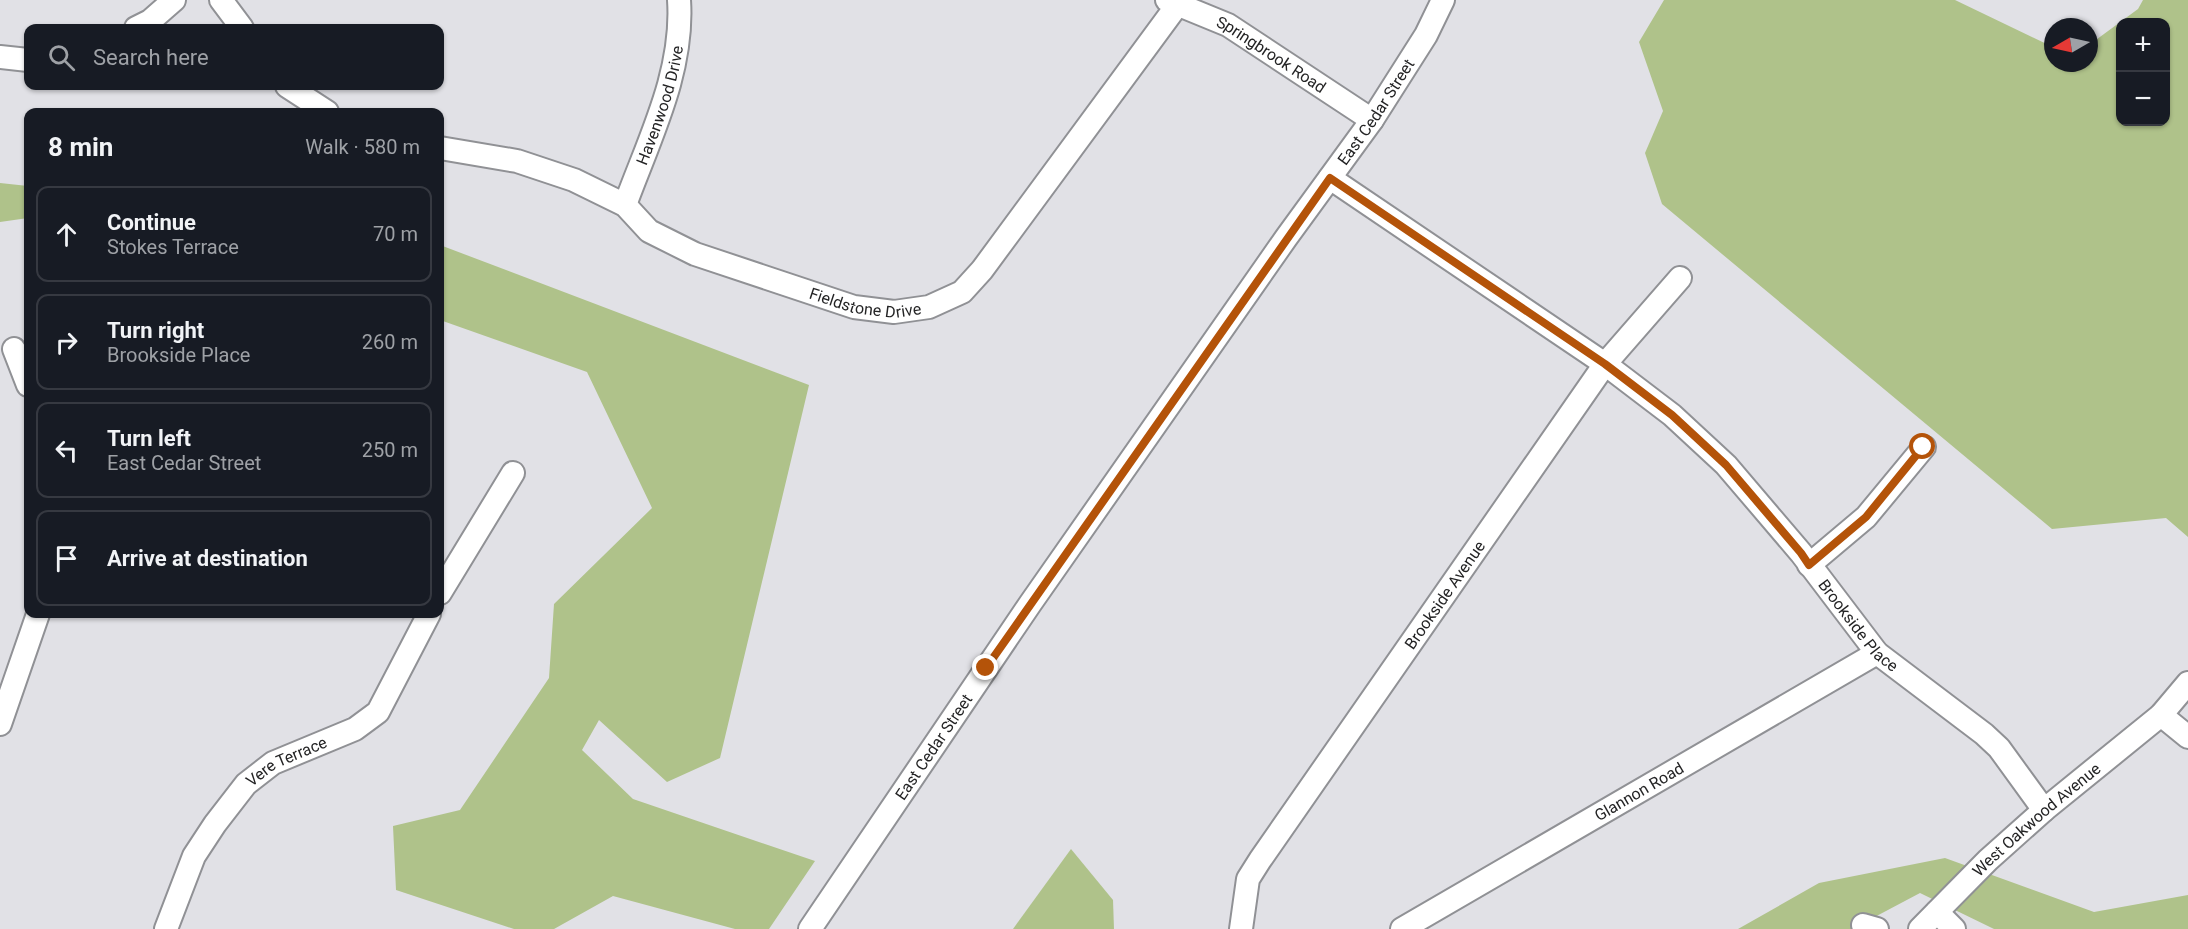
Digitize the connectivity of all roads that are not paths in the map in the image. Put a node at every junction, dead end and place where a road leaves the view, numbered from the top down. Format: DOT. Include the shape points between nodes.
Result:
graph roads {
  1 [pos="174,0"];
  2 [pos="221,0"];
  3 [pos="679,0"];
  4 [pos="1443,0"];
  5 [pos="1173,2"];
  6 [pos="144,24"];
  7 [pos="239,24"];
  8 [pos="0,57"];
  9 [pos="24,60"];
  10 [pos="293,90"];
  11 [pos="321,108"];
  12 [pos="1372,120"];
  13 [pos="444,149"];
  14 [pos="1330,178"];
  15 [pos="625,205"];
  16 [pos="1680,278"];
  17 [pos="14,349"];
  18 [pos="1605,364"];
  19 [pos="24,375"];
  20 [pos="1923,447"];
  21 [pos="513,473"];
  22 [pos="1809,565"];
  23 [pos="444,586"];
  24 [pos="36,618"];
  25 [pos="427,618"];
  26 [pos="1877,653"];
  27 [pos="7,682"];
  28 [pos="2188,683"];
  29 [pos="2161,715"];
  30 [pos="0,724"];
  31 [pos="2188,737"];
  32 [pos="2044,810"];
  33 [pos="1937,912"];
  34 [pos="166,929"];
  35 [pos="810,929"];
  36 [pos="1241,929"];
  37 [pos="1402,929"];
  38 [pos="1920,929"];
  39 [pos="1954,929"];
  1 -- 6 [label="street"];
  2 -- 7 [label="street"];
  3 -- 15 [label="street, Havenwood Drive" via="681,18 673,76"];
  4 -- 12 [label="street, East Cedar Street"];
  5 -- 12 [label="street, Springbrook Road" via="1228,25"];
  5 -- 15 [label="street, Fieldstone Drive" via="982,270 962,292 929,306 894,312 854,307 706,258 649,231"];
  8 -- 9 [label="street"];
  10 -- 11 [label="street"];
  12 -- 14 [label="street, East Cedar Street"];
  13 -- 15 [label="street, Fieldstone Drive" via="517,161 574,180"];
  14 -- 18 [label="street, Brookside Place"];
  14 -- 35 [label="street, East Cedar Street" via="1030,604"];
  16 -- 18 [label="street, Brookside Avenue"];
  17 -- 19 [label="street"];
  18 -- 22 [label="street, Brookside Place" via="1672,415 1726,465"];
  18 -- 36 [label="street, Brookside Avenue" via="1248,879"];
  20 -- 22 [label="street" via="1866,517"];
  21 -- 23 [label="street"];
  22 -- 26 [label="street, Brookside Place"];
  24 -- 27 [label="street"];
  25 -- 34 [label="street, Vere Terrace" via="378,712 355,729 273,763 246,784 194,855"];
  26 -- 32 [label="street, Brookside Place" via="1999,748"];
  26 -- 37 [label="street, Glannon Road"];
  27 -- 30 [label="street"];
  28 -- 29 [label="street, West Oakwood Avenue"];
  29 -- 31 [label="street"];
  29 -- 32 [label="street, West Oakwood Avenue"];
  32 -- 33 [label="street, West Oakwood Avenue"];
  33 -- 38 [label="street, West Oakwood Avenue"];
  33 -- 39 [label="street"];
}
